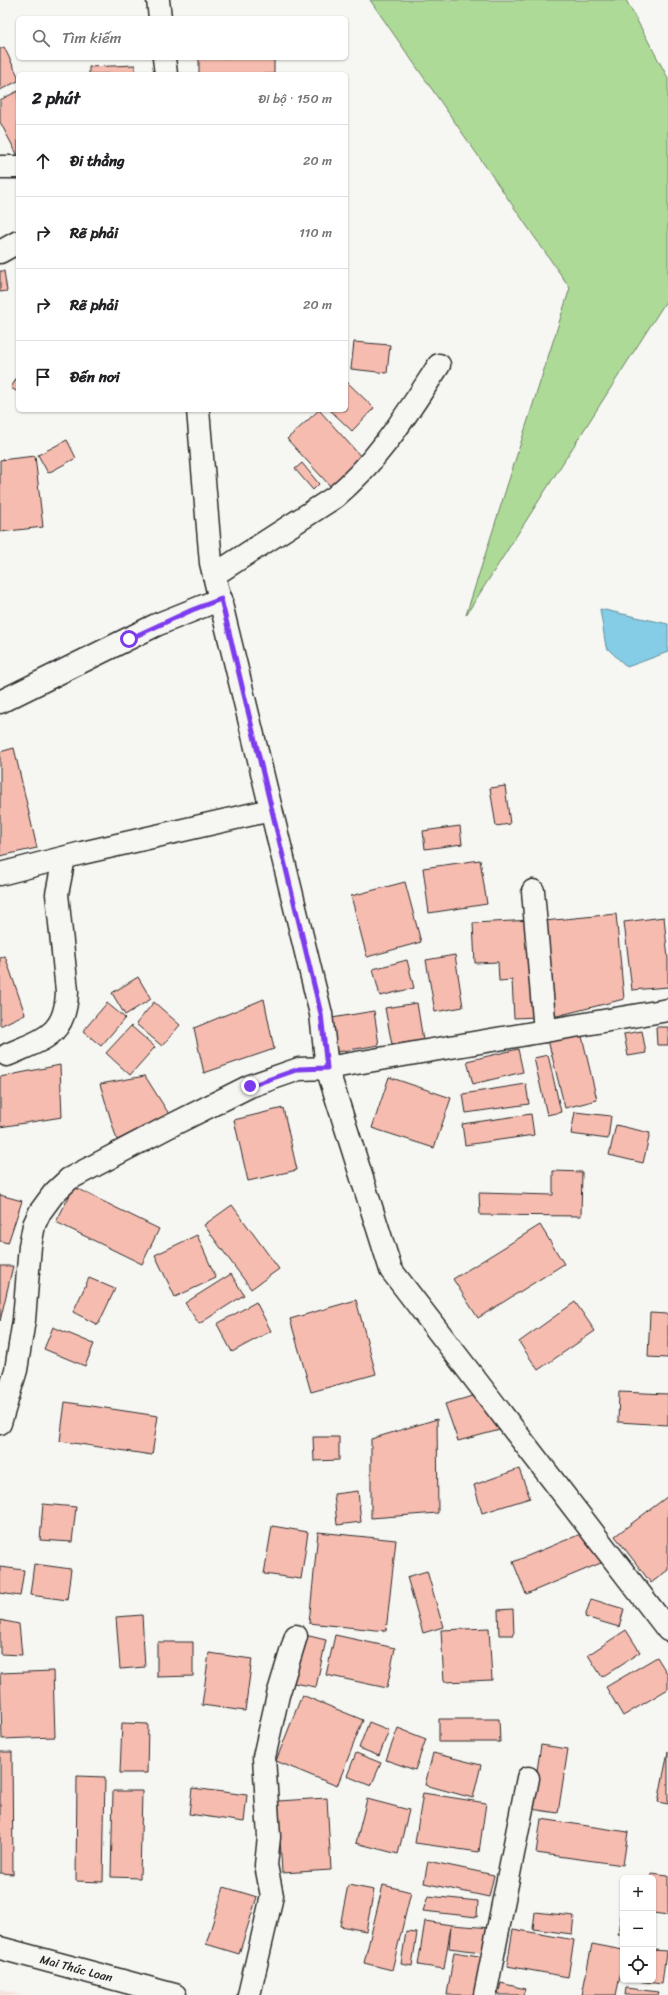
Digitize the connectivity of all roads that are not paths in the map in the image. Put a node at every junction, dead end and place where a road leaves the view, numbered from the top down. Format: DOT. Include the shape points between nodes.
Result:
graph roads {
  1 [pos="158,0"];
  2 [pos="160,16"];
  3 [pos="164,60"];
  4 [pos="166,72"];
  5 [pos="0,167"];
  6 [pos="16,167"];
  7 [pos="16,243"];
  8 [pos="0,252"];
  9 [pos="439,365"];
  10 [pos="198,412"];
  11 [pos="214,575"];
  12 [pos="221,599"];
  13 [pos="0,702"];
  14 [pos="271,810"];
  15 [pos="64,858"];
  16 [pos="0,874"];
  17 [pos="533,891"];
  18 [pos="668,1010"];
  19 [pos="545,1031"];
  20 [pos="7,1054"];
  21 [pos="327,1068"];
  22 [pos="0,1423"];
  23 [pos="668,1630"];
  24 [pos="296,1636"];
  25 [pos="528,1778"];
  26 [pos="0,1948"];
  27 [pos="175,1995"];
  28 [pos="249,1995"];
  29 [pos="485,1995"];
  1 -- 2 [label="street"];
  3 -- 4 [label="street"];
  5 -- 6 [label="street"];
  7 -- 8 [label="street"];
  9 -- 11 [label="street" via="379,453 348,486"];
  10 -- 11 [label="street"];
  11 -- 12 [label="street"];
  12 -- 13 [label="street" via="156,626"];
  12 -- 14 [label="street"];
  14 -- 15 [label="street"];
  14 -- 21 [label="street" via="321,1014"];
  15 -- 16 [label="street"];
  15 -- 20 [label="street" via="57,894 67,990 64,1016 60,1026 41,1040"];
  17 -- 19 [label="street"];
  18 -- 19 [label="street"];
  19 -- 21 [label="street"];
  21 -- 22 [label="street" via="299,1069 250,1086 69,1180 54,1192 34,1225 16,1370"];
  21 -- 23 [label="street" via="391,1270"];
  24 -- 28 [label="street" via="278,1695 264,1757 269,1837 266,1865 272,1896"];
  25 -- 29 [label="street"];
  26 -- 27 [label="street, Mai Thúc Loan"];
}
